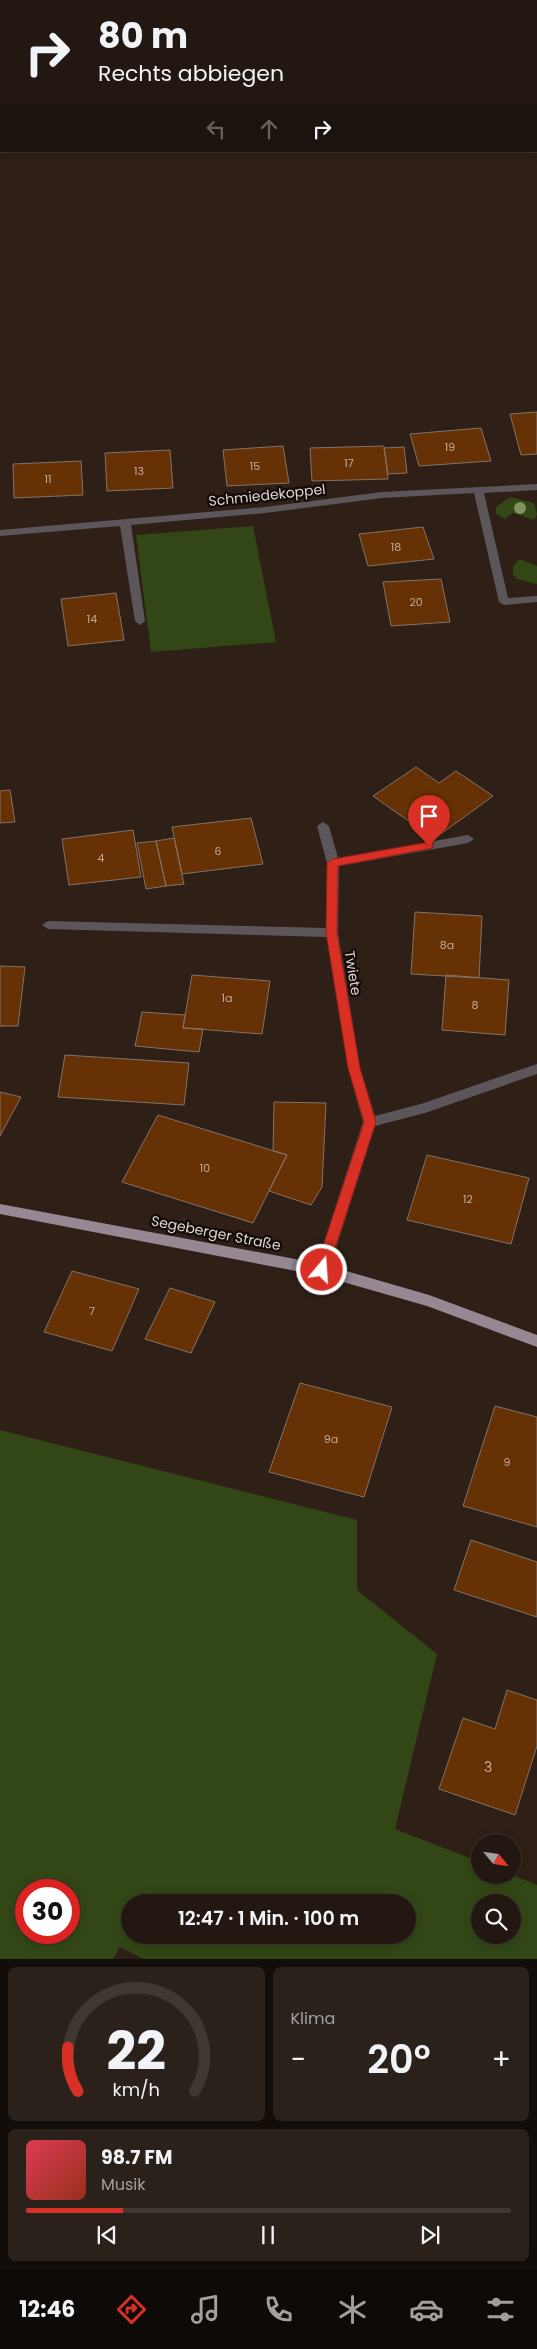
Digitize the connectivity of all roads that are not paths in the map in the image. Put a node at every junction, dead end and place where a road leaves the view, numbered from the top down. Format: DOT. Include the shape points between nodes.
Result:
graph roads {
  1 [pos="537,487"];
  2 [pos="478,489"];
  3 [pos="125,522"];
  4 [pos="0,532"];
  5 [pos="537,599"];
  6 [pos="140,621"];
  7 [pos="323,826"];
  8 [pos="468,838"];
  9 [pos="333,863"];
  10 [pos="48,925"];
  11 [pos="332,933"];
  12 [pos="537,1069"];
  13 [pos="370,1122"];
  14 [pos="0,1209"];
  15 [pos="322,1270"];
  16 [pos="537,1342"];
  1 -- 2 [label="street, Schmiedekoppel"];
  2 -- 3 [label="street, Schmiedekoppel" via="382,495 266,510"];
  2 -- 5 [label="street" via="504,602"];
  3 -- 4 [label="street, Schmiedekoppel"];
  3 -- 6 [label="street"];
  7 -- 9 [label="street, Twiete"];
  8 -- 9 [label="street"];
  9 -- 11 [label="street, Twiete"];
  10 -- 11 [label="street"];
  11 -- 13 [label="street, Twiete" via="354,1068"];
  12 -- 13 [label="street" via="425,1108"];
  13 -- 15 [label="street"];
  14 -- 15 [label="main road, Segeberger Straße"];
  15 -- 16 [label="main road, Segeberger Straße" via="429,1301"];
}
